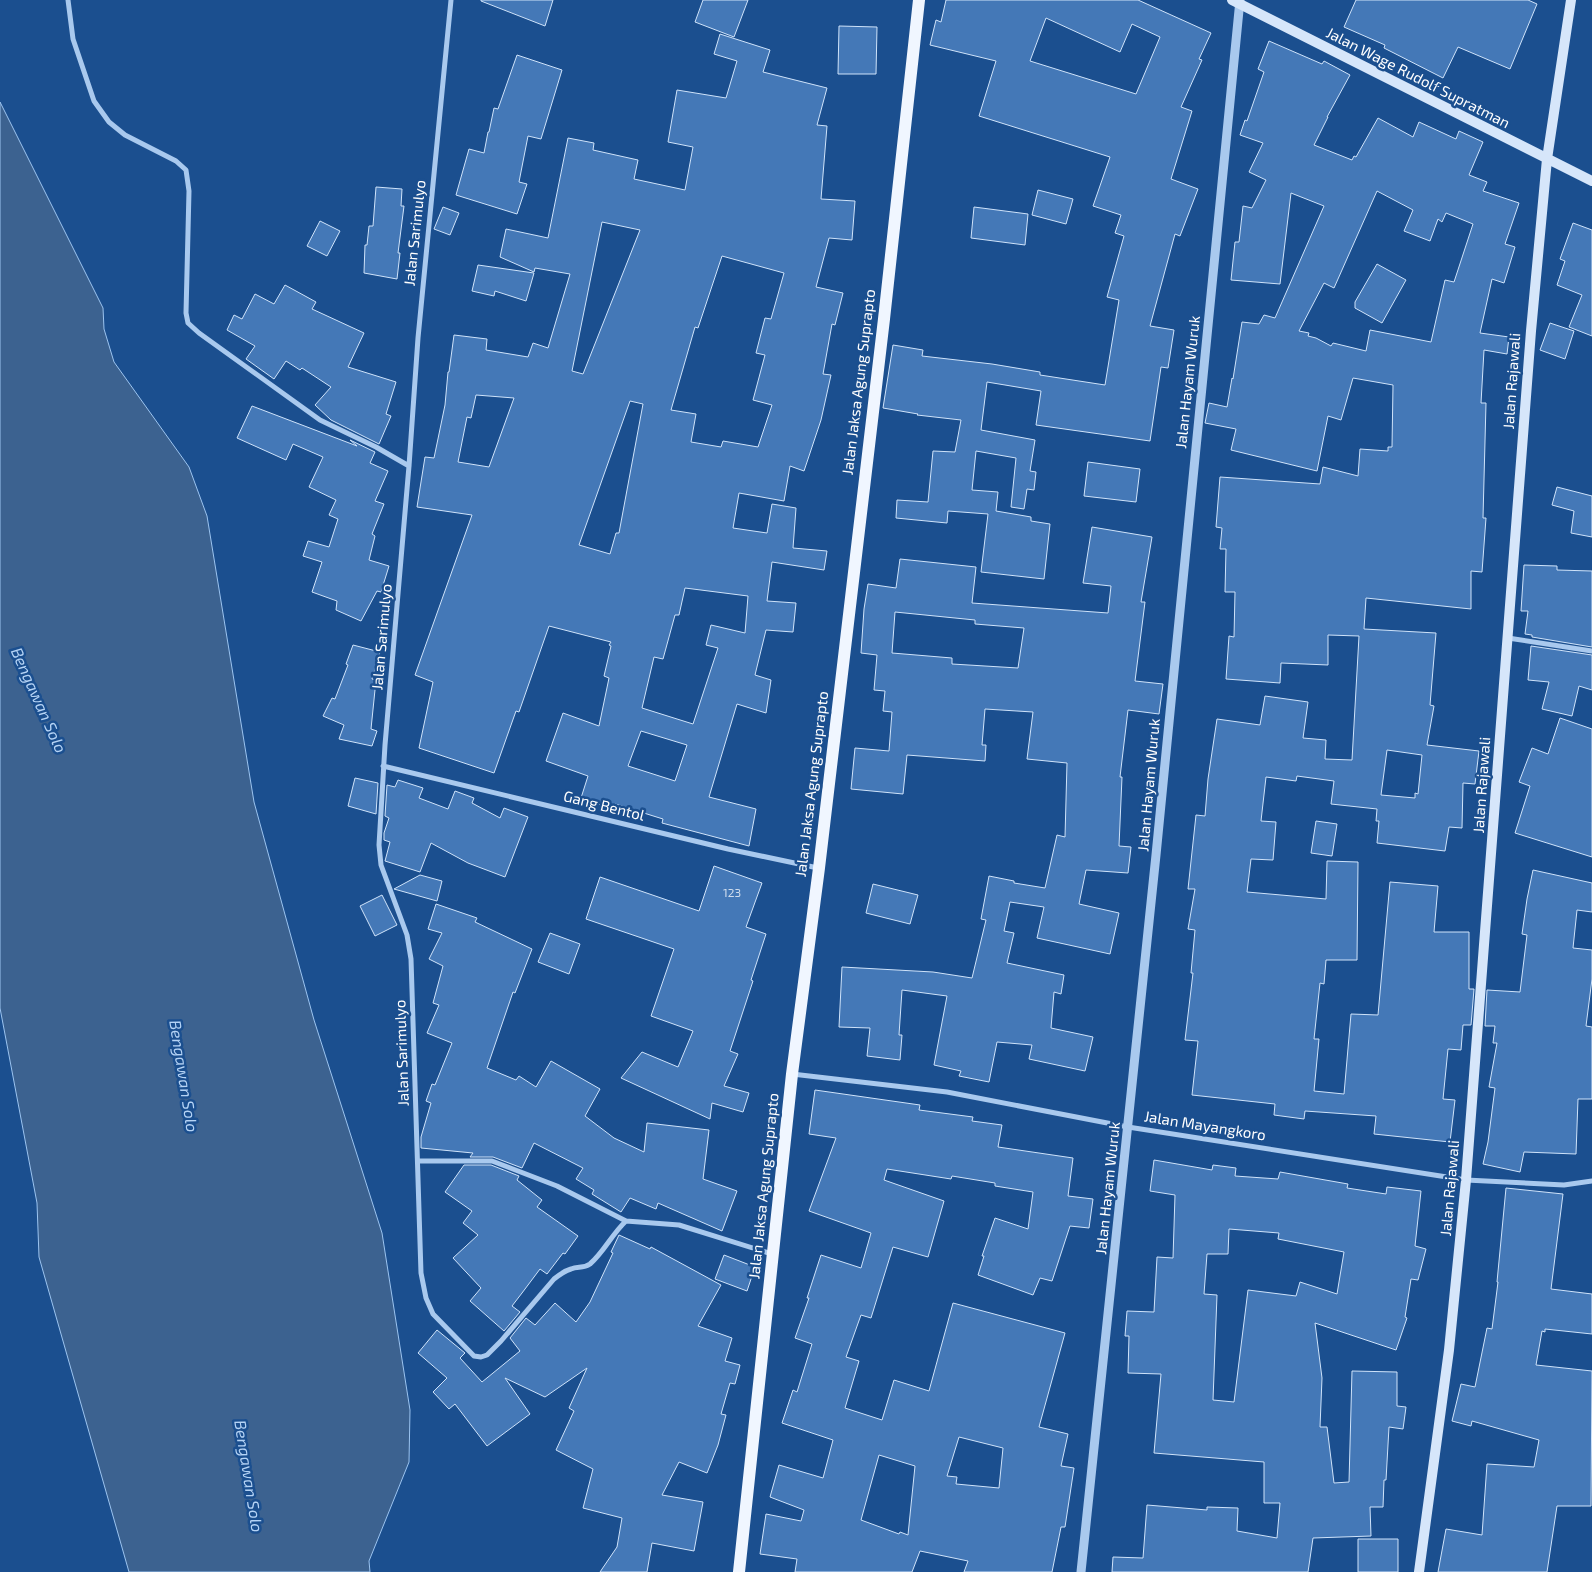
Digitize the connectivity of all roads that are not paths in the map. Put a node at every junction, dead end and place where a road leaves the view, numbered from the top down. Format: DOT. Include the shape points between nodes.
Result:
graph roads {
  1 [pos="68,0"];
  2 [pos="451,0"];
  3 [pos="919,0"];
  4 [pos="1571,0"];
  5 [pos="1237,1"];
  6 [pos="1547,159"];
  7 [pos="1592,181"];
  8 [pos="409,466"];
  9 [pos="1508,638"];
  10 [pos="1592,652"];
  11 [pos="383,766"];
  12 [pos="819,868"];
  13 [pos="792,1074"];
  14 [pos="1128,1127"];
  15 [pos="418,1161"];
  16 [pos="1466,1180"];
  17 [pos="1592,1181"];
  18 [pos="626,1221"];
  19 [pos="773,1254"];
  20 [pos="739,1572"];
  21 [pos="1081,1572"];
  22 [pos="1419,1572"];
  1 -- 8 [label="street" via="73,39 94,101 109,122 125,136 176,161 186,170 189,191 188,323 320,420 376,446"];
  2 -- 8 [label="street, Jalan Sarimulyo" via="418,338"];
  3 -- 12 [label="main road, Jalan Jaksa Agung Suprapto"];
  4 -- 6 [label="main road, Jalan Rajawali"];
  5 -- 6 [label="main road, Jalan Wage Rudolf Supratman"];
  5 -- 14 [label="street, Jalan Hayam Wuruk"];
  6 -- 7 [label="main road, Jalan Wage Rudolf Supratman"];
  6 -- 9 [label="main road, Jalan Rajawali"];
  8 -- 11 [label="street, Jalan Sarimulyo"];
  9 -- 10 [label="street"];
  9 -- 16 [label="main road, Jalan Rajawali"];
  11 -- 12 [label="street, Gang Bentol"];
  11 -- 15 [label="street, Jalan Sarimulyo" via="378,845 381,865 407,935 411,959"];
  12 -- 13 [label="main road, Jalan Jaksa Agung Suprapto"];
  13 -- 14 [label="street, Jalan Mayangkoro" via="947,1092"];
  13 -- 19 [label="main road, Jalan Jaksa Agung Suprapto"];
  14 -- 16 [label="street, Jalan Mayangkoro"];
  14 -- 21 [label="street, Jalan Hayam Wuruk"];
  15 -- 18 [label="street" via="492,1161 557,1186"];
  15 -- 18 [label="street, Jalan Sarimulyo" via="421,1273 426,1298 433,1314 474,1356 487,1355 554,1279 562,1272 584,1268"];
  16 -- 17 [label="street, Jalan Mayangkoro" via="1564,1185"];
  16 -- 22 [label="main road, Jalan Rajawali" via="1449,1350"];
  18 -- 19 [label="street" via="678,1225"];
  19 -- 20 [label="main road, Jalan Jaksa Agung Suprapto"];
}
